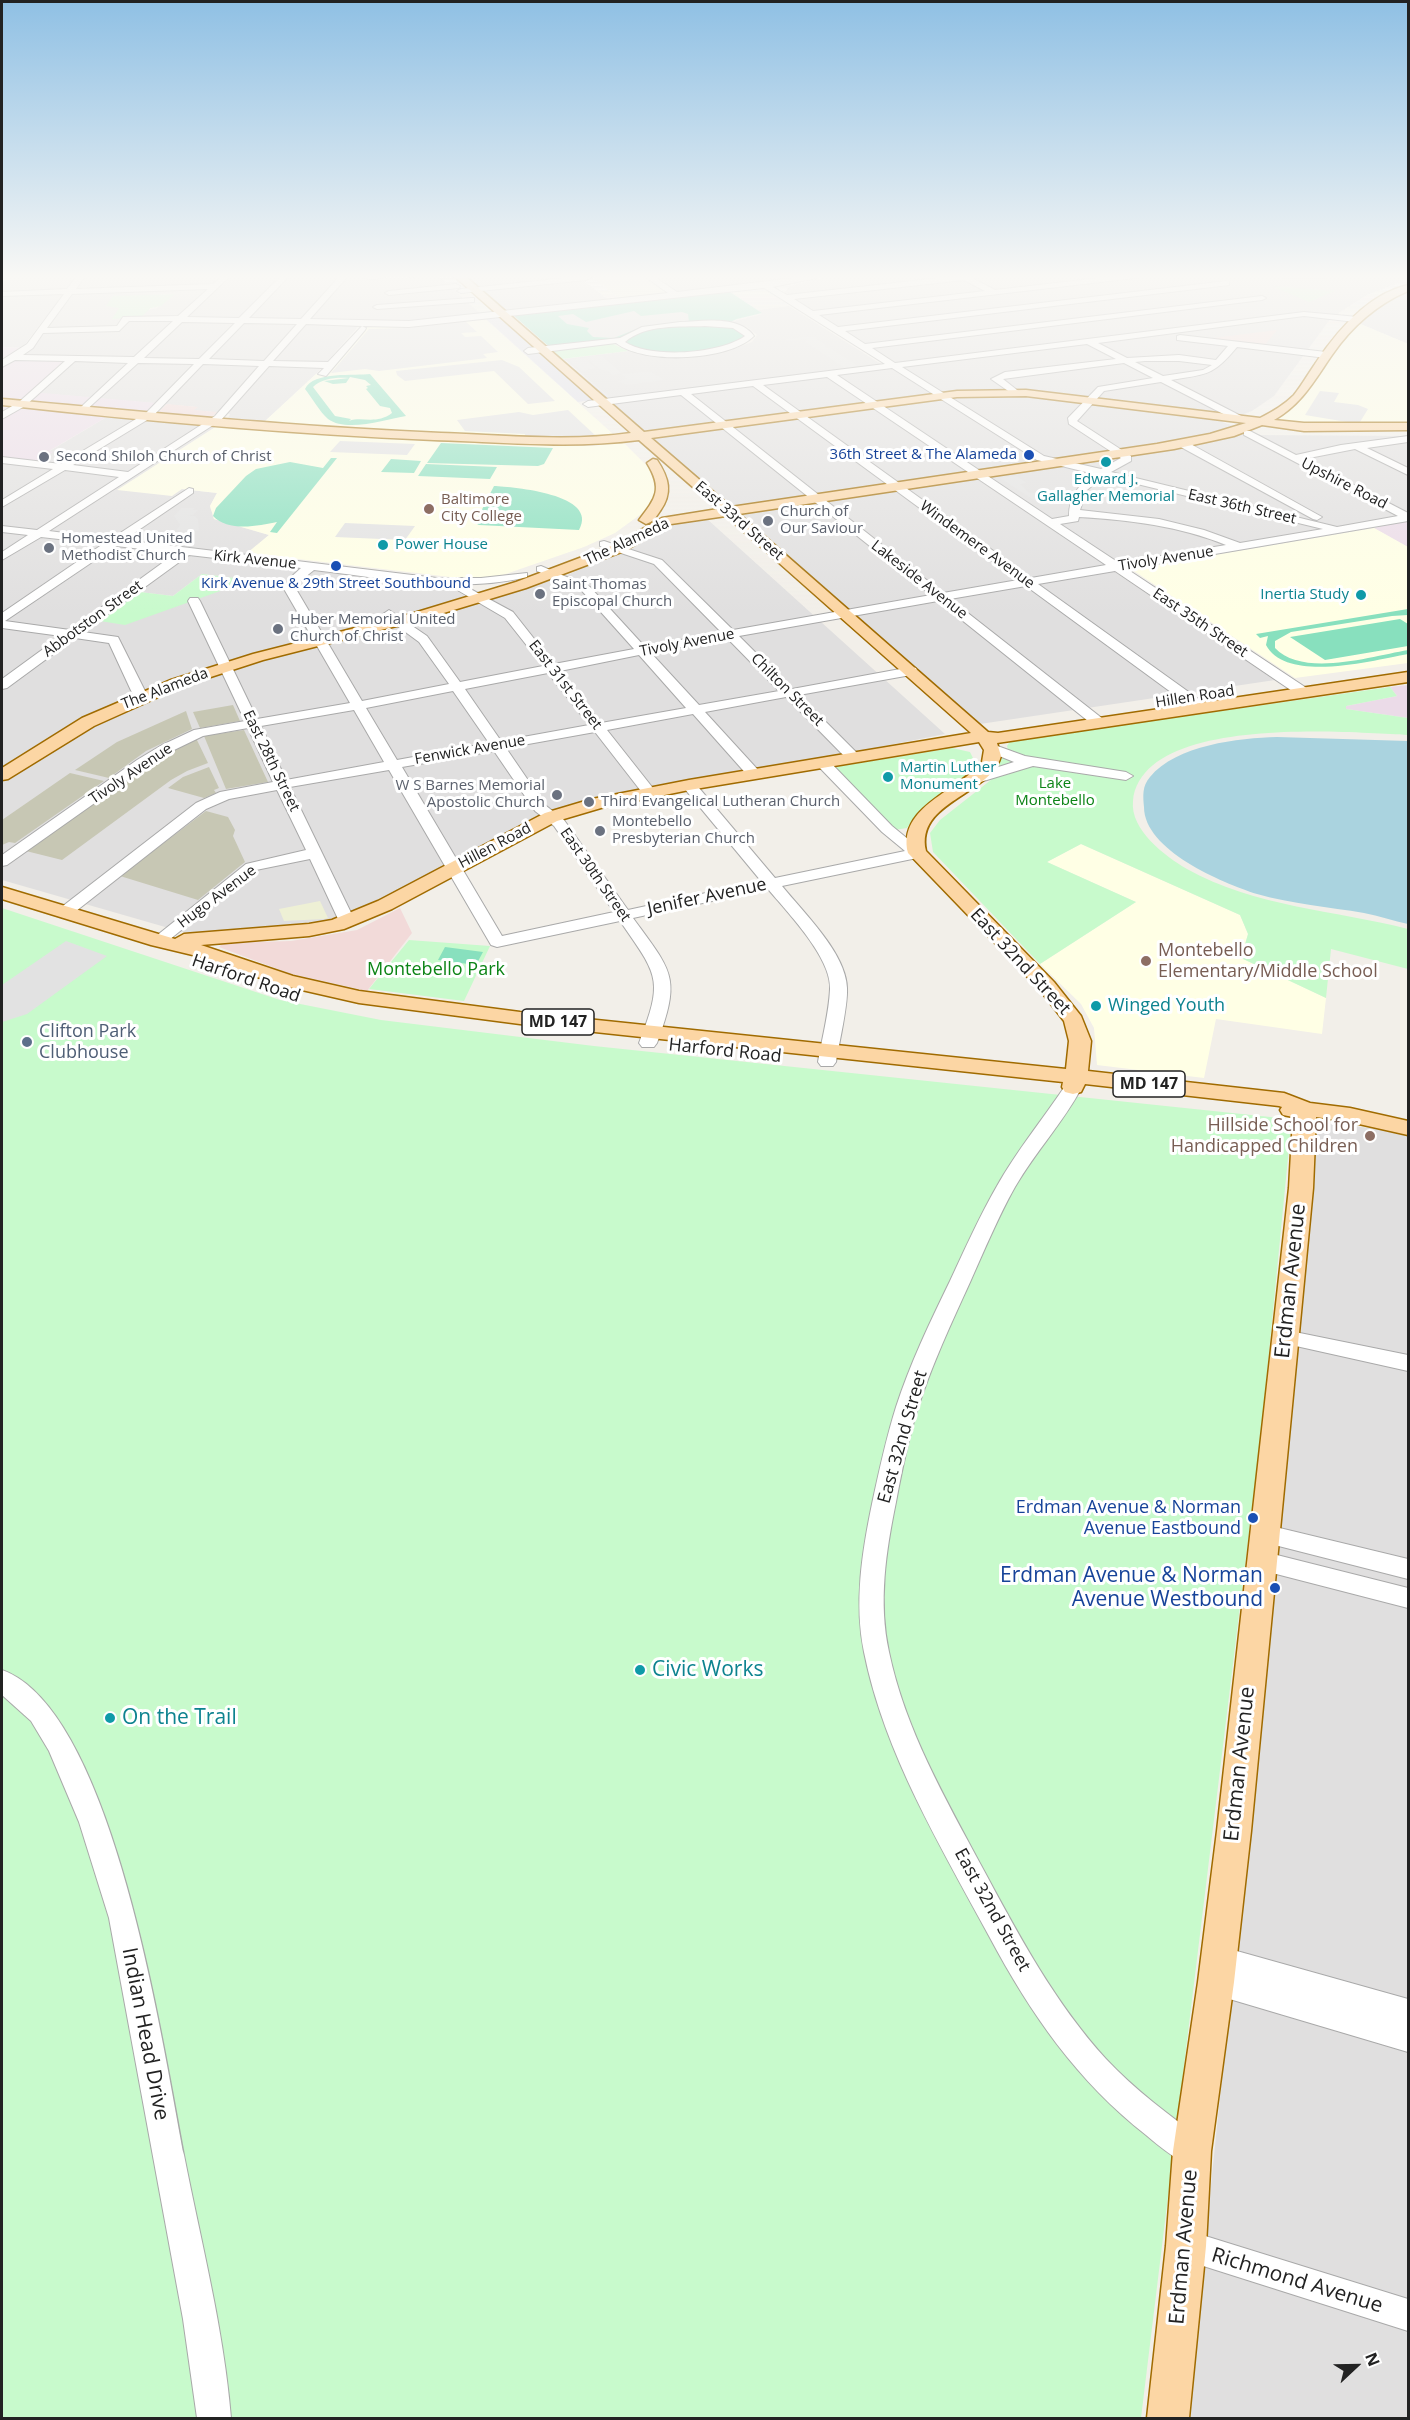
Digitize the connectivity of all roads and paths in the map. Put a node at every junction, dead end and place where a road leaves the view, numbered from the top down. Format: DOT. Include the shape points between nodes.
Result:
graph roads {
  1 [pos="39,389"];
  2 [pos="106,389"];
  3 [pos="175,389"];
  4 [pos="244,389"];
  5 [pos="571,389"];
  6 [pos="589,389"];
  7 [pos="708,389"];
  8 [pos="763,389"];
  9 [pos="851,389"];
  10 [pos="930,389"];
  11 [pos="1010,389"];
  12 [pos="1103,389"];
  13 [pos="1180,389"];
  14 [pos="1303,389"];
  15 [pos="683,392"];
  16 [pos="1014,392"];
  17 [pos="941,396"];
  18 [pos="1280,397"];
  19 [pos="1088,401"];
  20 [pos="2,402"];
  21 [pos="604,402"];
  22 [pos="22,404"];
  23 [pos="588,404"];
  24 [pos="875,405"];
  25 [pos="84,409"];
  26 [pos="1276,413"];
  27 [pos="149,415"];
  28 [pos="799,415"];
  29 [pos="2,416"];
  30 [pos="1237,420"];
  31 [pos="214,422"];
  32 [pos="723,425"];
  33 [pos="1253,426"];
  34 [pos="1294,426"];
  35 [pos="1408,427"];
  36 [pos="1372,428"];
  37 [pos="1210,433"];
  38 [pos="1408,433"];
  39 [pos="642,436"];
  40 [pos="625,438"];
  41 [pos="1408,439"];
  42 [pos="1183,444"];
  43 [pos="1356,446"];
  44 [pos="1117,451"];
  45 [pos="1041,458"];
  46 [pos="1296,459"];
  47 [pos="2,460"];
  48 [pos="653,463"];
  49 [pos="1056,463"];
  50 [pos="63,467"];
  51 [pos="975,472"];
  52 [pos="1408,472"];
  53 [pos="1099,474"];
  54 [pos="130,475"];
  55 [pos="893,484"];
  56 [pos="189,491"];
  57 [pos="812,495"];
  58 [pos="2,504"];
  59 [pos="716,510"];
  60 [pos="1074,516"];
  61 [pos="1408,518"];
  62 [pos="646,520"];
  63 [pos="1050,522"];
  64 [pos="2,530"];
  65 [pos="1340,530"];
  66 [pos="38,534"];
  67 [pos="111,543"];
  68 [pos="604,544"];
  69 [pos="1240,547"];
  70 [pos="619,548"];
  71 [pos="185,552"];
  72 [pos="1096,553"];
  73 [pos="2,557"];
  74 [pos="311,566"];
  75 [pos="1118,567"];
  76 [pos="547,571"];
  77 [pos="437,581"];
  78 [pos="1029,582"];
  79 [pos="474,589"];
  80 [pos="940,597"];
  81 [pos="194,601"];
  82 [pos="845,613"];
  83 [pos="825,616"];
  84 [pos="394,617"];
  85 [pos="2,618"];
  86 [pos="2,624"];
  87 [pos="73,634"];
  88 [pos="731,634"];
  89 [pos="846,635"];
  90 [pos="319,636"];
  91 [pos="643,651"];
  92 [pos="873,659"];
  93 [pos="223,662"];
  94 [pos="1408,666"];
  95 [pos="552,669"];
  96 [pos="910,671"];
  97 [pos="891,674"];
  98 [pos="1408,676"];
  99 [pos="2,686"];
  100 [pos="457,687"];
  101 [pos="1297,687"];
  102 [pos="138,693"];
  103 [pos="789,693"];
  104 [pos="1194,702"];
  105 [pos="360,705"];
  106 [pos="695,710"];
  107 [pos="1093,718"];
  108 [pos="253,723"];
  109 [pos="597,727"];
  110 [pos="963,739"];
  111 [pos="988,742"];
  112 [pos="497,745"];
  113 [pos="2,758"];
  114 [pos="854,758"];
  115 [pos="823,763"];
  116 [pos="393,764"];
  117 [pos="1043,764"];
  118 [pos="754,774"];
  119 [pos="2,775"];
  120 [pos="1126,776"];
  121 [pos="976,777"];
  122 [pos="282,784"];
  123 [pos="689,785"];
  124 [pos="649,792"];
  125 [pos="551,817"];
  126 [pos="315,853"];
  127 [pos="917,853"];
  128 [pos="2,862"];
  129 [pos="454,867"];
  130 [pos="771,884"];
  131 [pos="2,893"];
  132 [pos="65,912"];
  133 [pos="623,915"];
  134 [pos="347,921"];
  135 [pos="262,933"];
  136 [pos="231,937"];
  137 [pos="158,941"];
  138 [pos="207,952"];
  139 [pos="650,1037"];
  140 [pos="828,1057"];
  141 [pos="1075,1082"];
  142 [pos="1305,1109"];
  143 [pos="1408,1128"];
  144 [pos="1285,1337"];
  145 [pos="1408,1364"];
  146 [pos="1262,1547"];
  147 [pos="1408,1569"];
  148 [pos="1408,1598"];
  149 [pos="2,1681"];
  150 [pos="1217,1971"];
  151 [pos="1408,2013"];
  152 [pos="1408,2037"];
  153 [pos="1192,2151"];
  154 [pos="1186,2246"];
  155 [pos="1408,2315"];
  156 [pos="214,2418"];
  157 [pos="1168,2418"];
  1 -- 22 [label="street"];
  2 -- 25 [label="street"];
  3 -- 27 [label="street"];
  4 -- 31 [label="street"];
  5 -- 23 [label="main road, East 33rd Street"];
  6 -- 21 [label="main road, East 33rd Street"];
  7 -- 15 [label="street"];
  8 -- 28 [label="street, Windemere Avenue"];
  9 -- 24 [label="street, East 35th Street"];
  10 -- 17 [label="street, East 36th Street"];
  11 -- 16 [label="street"];
  12 -- 19 [label="street"];
  13 -- 30 [label="street"];
  14 -- 26 [label="main road"];
  15 -- 21 [label="street"];
  15 -- 32 [label="street, Lakeside Avenue"];
  16 -- 17 [label="main road"];
  16 -- 19 [label="main road"];
  17 -- 24 [label="main road"];
  17 -- 45 [label="street, East 36th Street"];
  18 -- 30 [label="main road, The Alameda"];
  19 -- 30 [label="main road"];
  19 -- 44 [label="street" via="1072,422"];
  20 -- 22 [label="main road"];
  21 -- 23 [label="street"];
  21 -- 39 [label="main road, East 33rd Street"];
  22 -- 25 [label="main road"];
  22 -- 29 [label="street"];
  23 -- 40 [label="main road, East 33rd Street"];
  24 -- 28 [label="main road"];
  24 -- 51 [label="street, East 35th Street"];
  25 -- 27 [label="main road"];
  26 -- 33 [label="main road"];
  26 -- 34 [label="main road" via="1277,422"];
  27 -- 31 [label="main road"];
  27 -- 50 [label="street"];
  28 -- 32 [label="main road"];
  28 -- 55 [label="street, Windemere Avenue"];
  30 -- 33 [label="main road"];
  30 -- 37 [label="main road, The Alameda"];
  31 -- 40 [label="main road" via="545,441"];
  31 -- 54 [label="street"];
  32 -- 39 [label="main road"];
  32 -- 57 [label="street, Lakeside Avenue"];
  33 -- 34 [label="main road"];
  33 -- 36 [label="main road"];
  33 -- 37 [label="main road"];
  33 -- 38 [label="main road" via="1325,433"];
  33 -- 46 [label="street, Upshire Road"];
  34 -- 36 [label="main road"];
  35 -- 36 [label="main road"];
  37 -- 42 [label="main road, The Alameda"];
  37 -- 44 [label="main road, The Alameda"];
  39 -- 40 [label="main road"];
  39 -- 59 [label="main road, East 33rd Street"];
  40 -- 48 [label="main road, East 33rd Street"];
  41 -- 43 [label="street"];
  42 -- 44 [label="main road, The Alameda"];
  42 -- 65 [label="street"];
  43 -- 46 [label="street"];
  43 -- 52 [label="street"];
  44 -- 45 [label="main road, The Alameda"];
  44 -- 49 [label="main road, The Alameda"];
  44 -- 53 [label="street" via="1127,459"];
  45 -- 49 [label="street, East 36th Street"];
  45 -- 51 [label="main road, The Alameda"];
  46 -- 61 [label="street, Upshire Road"];
  47 -- 50 [label="street"];
  48 -- 59 [label="main road, East 33rd Street"];
  48 -- 62 [label="main road" via="663,482 663,497"];
  49 -- 51 [label="main road, The Alameda"];
  49 -- 53 [label="street, East 36th Street"];
  50 -- 54 [label="street"];
  50 -- 58 [label="street"];
  51 -- 55 [label="main road, The Alameda"];
  51 -- 63 [label="street, East 35th Street"];
  53 -- 60 [label="street" via="1078,494"];
  53 -- 65 [label="street, East 36th Street"];
  54 -- 66 [label="street"];
  55 -- 57 [label="main road, The Alameda"];
  55 -- 78 [label="street, Windemere Avenue"];
  56 -- 67 [label="street"];
  57 -- 59 [label="main road, The Alameda"];
  57 -- 80 [label="street, Lakeside Avenue"];
  59 -- 62 [label="main road, The Alameda"];
  59 -- 70 [label="main road, The Alameda" via="661,523"];
  59 -- 82 [label="main road, East 33rd Street"];
  59 -- 83 [label="main road, East 33rd Street"];
  60 -- 63 [label="street"];
  60 -- 69 [label="street" via="1117,515 1154,520"];
  60 -- 72 [label="street"];
  61 -- 65 [label="street, Tivoly Avenue"];
  62 -- 68 [label="main road, The Alameda"];
  63 -- 72 [label="street, East 35th Street"];
  64 -- 66 [label="street, Kirk Avenue"];
  65 -- 69 [label="street, Tivoly Avenue"];
  66 -- 67 [label="street, Kirk Avenue"];
  66 -- 73 [label="street"];
  67 -- 71 [label="street, Kirk Avenue"];
  67 -- 85 [label="street"];
  68 -- 70 [label="street, Chilton Street"];
  68 -- 76 [label="main road, The Alameda"];
  69 -- 75 [label="street, Tivoly Avenue"];
  70 -- 76 [label="main road, The Alameda"];
  70 -- 88 [label="street, Chilton Street" via="658,562"];
  71 -- 74 [label="street, Kirk Avenue"];
  71 -- 87 [label="street, Abbotston Street"];
  72 -- 75 [label="street, East 35th Street"];
  74 -- 77 [label="street, Kirk Avenue"];
  74 -- 90 [label="street" via="290,586"];
  75 -- 78 [label="street, Tivoly Avenue"];
  75 -- 101 [label="street, East 35th Street"];
  76 -- 79 [label="main road, The Alameda" via="519,581"];
  76 -- 91 [label="street" via="586,588"];
  77 -- 79 [label="street, Kirk Avenue"];
  77 -- 79 [label="street, Kirk Avenue"];
  78 -- 80 [label="street, Tivoly Avenue"];
  78 -- 104 [label="street, Windemere Avenue"];
  79 -- 84 [label="main road, The Alameda"];
  79 -- 95 [label="street, East 31st Street" via="509,615"];
  80 -- 82 [label="street, Tivoly Avenue"];
  80 -- 107 [label="street, Lakeside Avenue"];
  81 -- 93 [label="street, East 28th Street"];
  82 -- 83 [label="street, Tivoly Avenue"];
  82 -- 96 [label="main road, East 33rd Street"];
  83 -- 88 [label="street, Tivoly Avenue"];
  83 -- 89 [label="main road, East 33rd Street"];
  84 -- 90 [label="main road, The Alameda"];
  84 -- 100 [label="street, East 30th Street" via="423,639"];
  86 -- 87 [label="street"];
  87 -- 99 [label="street, Abbotston Street"];
  87 -- 102 [label="street" via="114,640"];
  88 -- 91 [label="street, Tivoly Avenue"];
  88 -- 103 [label="street, Chilton Street"];
  90 -- 93 [label="main road, The Alameda"];
  90 -- 105 [label="street"];
  91 -- 95 [label="street, Tivoly Avenue"];
  91 -- 106 [label="street"];
  92 -- 97 [label="main road"];
  93 -- 102 [label="main road, The Alameda"];
  93 -- 108 [label="street, East 28th Street"];
  94 -- 101 [label="main road, Hillen Road"];
  95 -- 100 [label="street, Tivoly Avenue"];
  95 -- 109 [label="street, East 31st Street"];
  96 -- 97 [label="street, Fenwick Avenue"];
  96 -- 111 [label="main road, East 33rd Street"];
  97 -- 103 [label="street, Fenwick Avenue"];
  97 -- 110 [label="main road"];
  98 -- 101 [label="main road, Hillen Road"];
  100 -- 105 [label="street, Tivoly Avenue"];
  100 -- 112 [label="street, East 30th Street"];
  101 -- 104 [label="main road, Hillen Road"];
  102 -- 113 [label="main road, The Alameda" via="45,731"];
  102 -- 119 [label="main road, The Alameda"];
  103 -- 106 [label="street, Fenwick Avenue"];
  103 -- 114 [label="street, Chilton Street"];
  104 -- 107 [label="main road, Hillen Road"];
  105 -- 108 [label="street, Tivoly Avenue"];
  105 -- 116 [label="street"];
  106 -- 109 [label="street, Fenwick Avenue"];
  106 -- 118 [label="street"];
  107 -- 111 [label="main road, Hillen Road" via="991,730"];
  108 -- 122 [label="street, East 28th Street"];
  108 -- 128 [label="street, Tivoly Avenue" via="199,733 167,748"];
  109 -- 112 [label="street, Fenwick Avenue"];
  109 -- 124 [label="street, East 31st Street"];
  110 -- 111 [label="main road, Hillen Road"];
  110 -- 114 [label="main road, Hillen Road"];
  110 -- 121 [label="main road" via="980,756 982,766"];
  111 -- 117 [label="street" via="1012,758"];
  111 -- 121 [label="main road" via="991,763"];
  112 -- 116 [label="street, Fenwick Avenue"];
  112 -- 125 [label="street, East 30th Street" via="540,808"];
  114 -- 115 [label="main road, Hillen Road"];
  115 -- 118 [label="main road, Hillen Road"];
  115 -- 127 [label="street, East 32nd Street" via="887,829"];
  116 -- 122 [label="street, Fenwick Avenue"];
  116 -- 129 [label="street"];
  117 -- 120 [label="street"];
  117 -- 121 [label="street" via="1012,766"];
  118 -- 123 [label="main road, Hillen Road"];
  121 -- 127 [label="main road" via="924,818 916,831"];
  122 -- 126 [label="street, East 28th Street"];
  122 -- 132 [label="street, Fenwick Avenue" via="208,801"];
  123 -- 124 [label="main road, Hillen Road"];
  123 -- 130 [label="street"];
  124 -- 125 [label="main road, Hillen Road"];
  125 -- 129 [label="main road, Hillen Road"];
  125 -- 133 [label="street, East 30th Street"];
  126 -- 134 [label="street, East 28th Street"];
  126 -- 137 [label="street, Hugo Avenue" via="251,867"];
  127 -- 130 [label="street, Jenifer Avenue"];
  127 -- 141 [label="main road, East 32nd Street" via="1047,986 1074,1020 1080,1041"];
  129 -- 133 [label="street, Jenifer Avenue" via="497,942"];
  129 -- 134 [label="main road, Hillen Road"];
  130 -- 133 [label="street, Jenifer Avenue"];
  130 -- 140 [label="street" via="823,947 834,968 838,996"];
  131 -- 132 [label="main road, Harford Road / MD 147"];
  132 -- 137 [label="main road, Harford Road / MD 147"];
  133 -- 139 [label="street, East 30th Street" via="663,978 662,1001"];
  134 -- 135 [label="main road, Hillen Road" via="309,930"];
  135 -- 136 [label="main road, Hillen Road"];
  135 -- 137 [label="main road, Hillen Road" via="203,931"];
  136 -- 137 [label="main road, Hillen Road"];
  136 -- 138 [label="main road" via="214,942"];
  137 -- 138 [label="main road, Harford Road / MD 147"];
  137 -- 139 [label="main road, Harford Road / MD 147" via="186,959 295,998 328,1005"];
  138 -- 139 [label="main road, Harford Road / MD 147" via="287,981 359,997"];
  139 -- 140 [label="main road, Harford Road / MD 147"];
  140 -- 141 [label="main road, Harford Road / MD 147"];
  141 -- 142 [label="main road, Harford Road / MD 147" via="1284,1111"];
  141 -- 153 [label="street, East 32nd Street" via="1002,1194 922,1366 906,1410 882,1513 874,1557 872,1621 884,1682 917,1768 1006,1941 1096,2070"];
  142 -- 143 [label="main road, Harford Road / MD 147"];
  142 -- 144 [label="main road, Erdman Avenue"];
  144 -- 145 [label="street"];
  144 -- 146 [label="main road, Erdman Avenue"];
  146 -- 147 [label="street"];
  146 -- 148 [label="street"];
  146 -- 150 [label="main road, Erdman Avenue"];
  149 -- 156 [label="street, Indian Head Drive" via="26,1698 55,1734 86,1801 106,1858 123,1918 201,2319"];
  150 -- 151 [label="street"];
  150 -- 152 [label="street"];
  150 -- 153 [label="main road, Erdman Avenue"];
  153 -- 154 [label="main road, Erdman Avenue"];
  154 -- 155 [label="street, Richmond Avenue"];
  154 -- 157 [label="main road, Erdman Avenue"];
}
